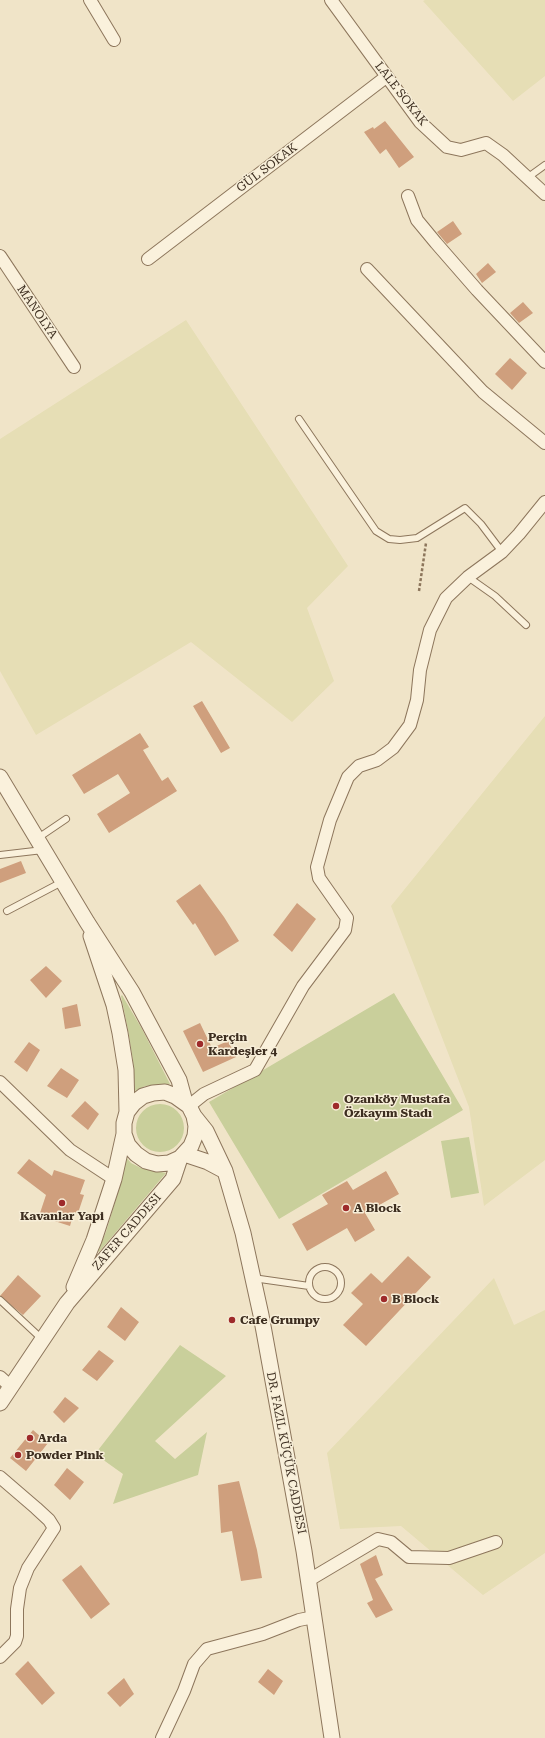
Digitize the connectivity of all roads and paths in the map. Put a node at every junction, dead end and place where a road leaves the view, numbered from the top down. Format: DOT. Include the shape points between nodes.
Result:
graph roads {
  1 [pos="90,0"];
  2 [pos="331,0"];
  3 [pos="114,40"];
  4 [pos="386,76"];
  5 [pos="545,165"];
  6 [pos="528,178"];
  7 [pos="545,194"];
  8 [pos="408,196"];
  9 [pos="0,256"];
  10 [pos="148,259"];
  11 [pos="367,269"];
  12 [pos="545,362"];
  13 [pos="74,367"];
  14 [pos="299,419"];
  15 [pos="545,443"];
  16 [pos="545,502"];
  17 [pos="428,531"];
  18 [pos="502,552"];
  19 [pos="468,577"];
  20 [pos="419,591"];
  21 [pos="526,625"];
  22 [pos="0,777"];
  23 [pos="66,819"];
  24 [pos="40,844"];
  25 [pos="0,855"];
  26 [pos="62,882"];
  27 [pos="7,911"];
  28 [pos="87,922"];
  29 [pos="0,1082"];
  30 [pos="189,1108"];
  31 [pos="127,1112"];
  32 [pos="124,1134"];
  33 [pos="182,1156"];
  34 [pos="225,1171"];
  35 [pos="114,1179"];
  36 [pos="253,1278"];
  37 [pos="309,1286"];
  38 [pos="0,1300"];
  39 [pos="67,1303"];
  40 [pos="43,1340"];
  41 [pos="6,1382"];
  42 [pos="0,1403"];
  43 [pos="0,1477"];
  44 [pos="496,1542"];
  45 [pos="309,1580"];
  46 [pos="314,1617"];
  47 [pos="0,1657"];
  48 [pos="162,1738"];
  49 [pos="332,1738"];
  1 -- 3 [label="street"];
  2 -- 4 [label="street, LALE SOKAK"];
  4 -- 6 [label="street, LALE SOKAK" via="420,122 447,147 461,150 486,143"];
  4 -- 10 [label="street, GÜL SOKAK"];
  5 -- 6 [label="lane"];
  6 -- 7 [label="street, LALE SOKAK"];
  8 -- 12 [label="street" via="418,220 436,243 476,290"];
  9 -- 13 [label="street, MANOLYA"];
  11 -- 15 [label="street" via="483,392"];
  14 -- 17 [label="lane" via="376,531 389,539 400,540 417,538"];
  16 -- 18 [label="street"];
  17 -- 18 [label="lane" via="465,508"];
  17 -- 20 [label="path"];
  18 -- 19 [label="street"];
  19 -- 21 [label="lane" via="495,596"];
  19 -- 30 [label="street" via="446,598 430,630 410,725 393,748 377,760 359,766 348,777 330,820 317,867 319,878 346,918 345,930 303,986 255,1070 204,1094"];
  22 -- 24 [label="street"];
  23 -- 24 [label="lane"];
  24 -- 25 [label="lane"];
  24 -- 26 [label="street"];
  26 -- 27 [label="lane"];
  26 -- 28 [label="street"];
  28 -- 30 [label="street" via="132,992 179,1080"];
  28 -- 31 [label="street" via="114,1005 120,1033 126,1070"];
  29 -- 35 [label="street" via="70,1150"];
  30 -- 31 [label="street" via="176,1096 165,1092 143,1096"];
  30 -- 33 [label="street" via="196,1126 195,1136 191,1146"];
  30 -- 34 [label="street" via="206,1131"];
  31 -- 32 [label="street"];
  32 -- 33 [label="street" via="128,1145 146,1161 157,1164 169,1163"];
  32 -- 35 [label="street, ZAFER CADDESI"];
  33 -- 34 [label="street" via="208,1162"];
  33 -- 39 [label="street, ZAFER CADDESI" via="173,1179"];
  34 -- 36 [label="street"];
  35 -- 39 [label="street, ZAFER CADDESI" via="94,1240"];
  36 -- 37 [label="lane"];
  36 -- 45 [label="street"];
  37 -- 37 [label="lane" via="310,1277 316,1270 324,1267 333,1269 339,1276 341,1285 338,1293 330,1298 321,1298 313,1294"];
  38 -- 40 [label="lane"];
  39 -- 40 [label="street, ZAFER CADDESI"];
  40 -- 41 [label="street, ZAFER CADDESI"];
  41 -- 42 [label="street, ZAFER CADDESI"];
  43 -- 47 [label="street" via="49,1520 54,1528 28,1568 20,1588 17,1636 15,1642"];
  44 -- 45 [label="street" via="450,1558 409,1557 391,1542 378,1539"];
  45 -- 46 [label="street"];
  46 -- 48 [label="street" via="207,1649 194,1664"];
  46 -- 49 [label="street"];
}
